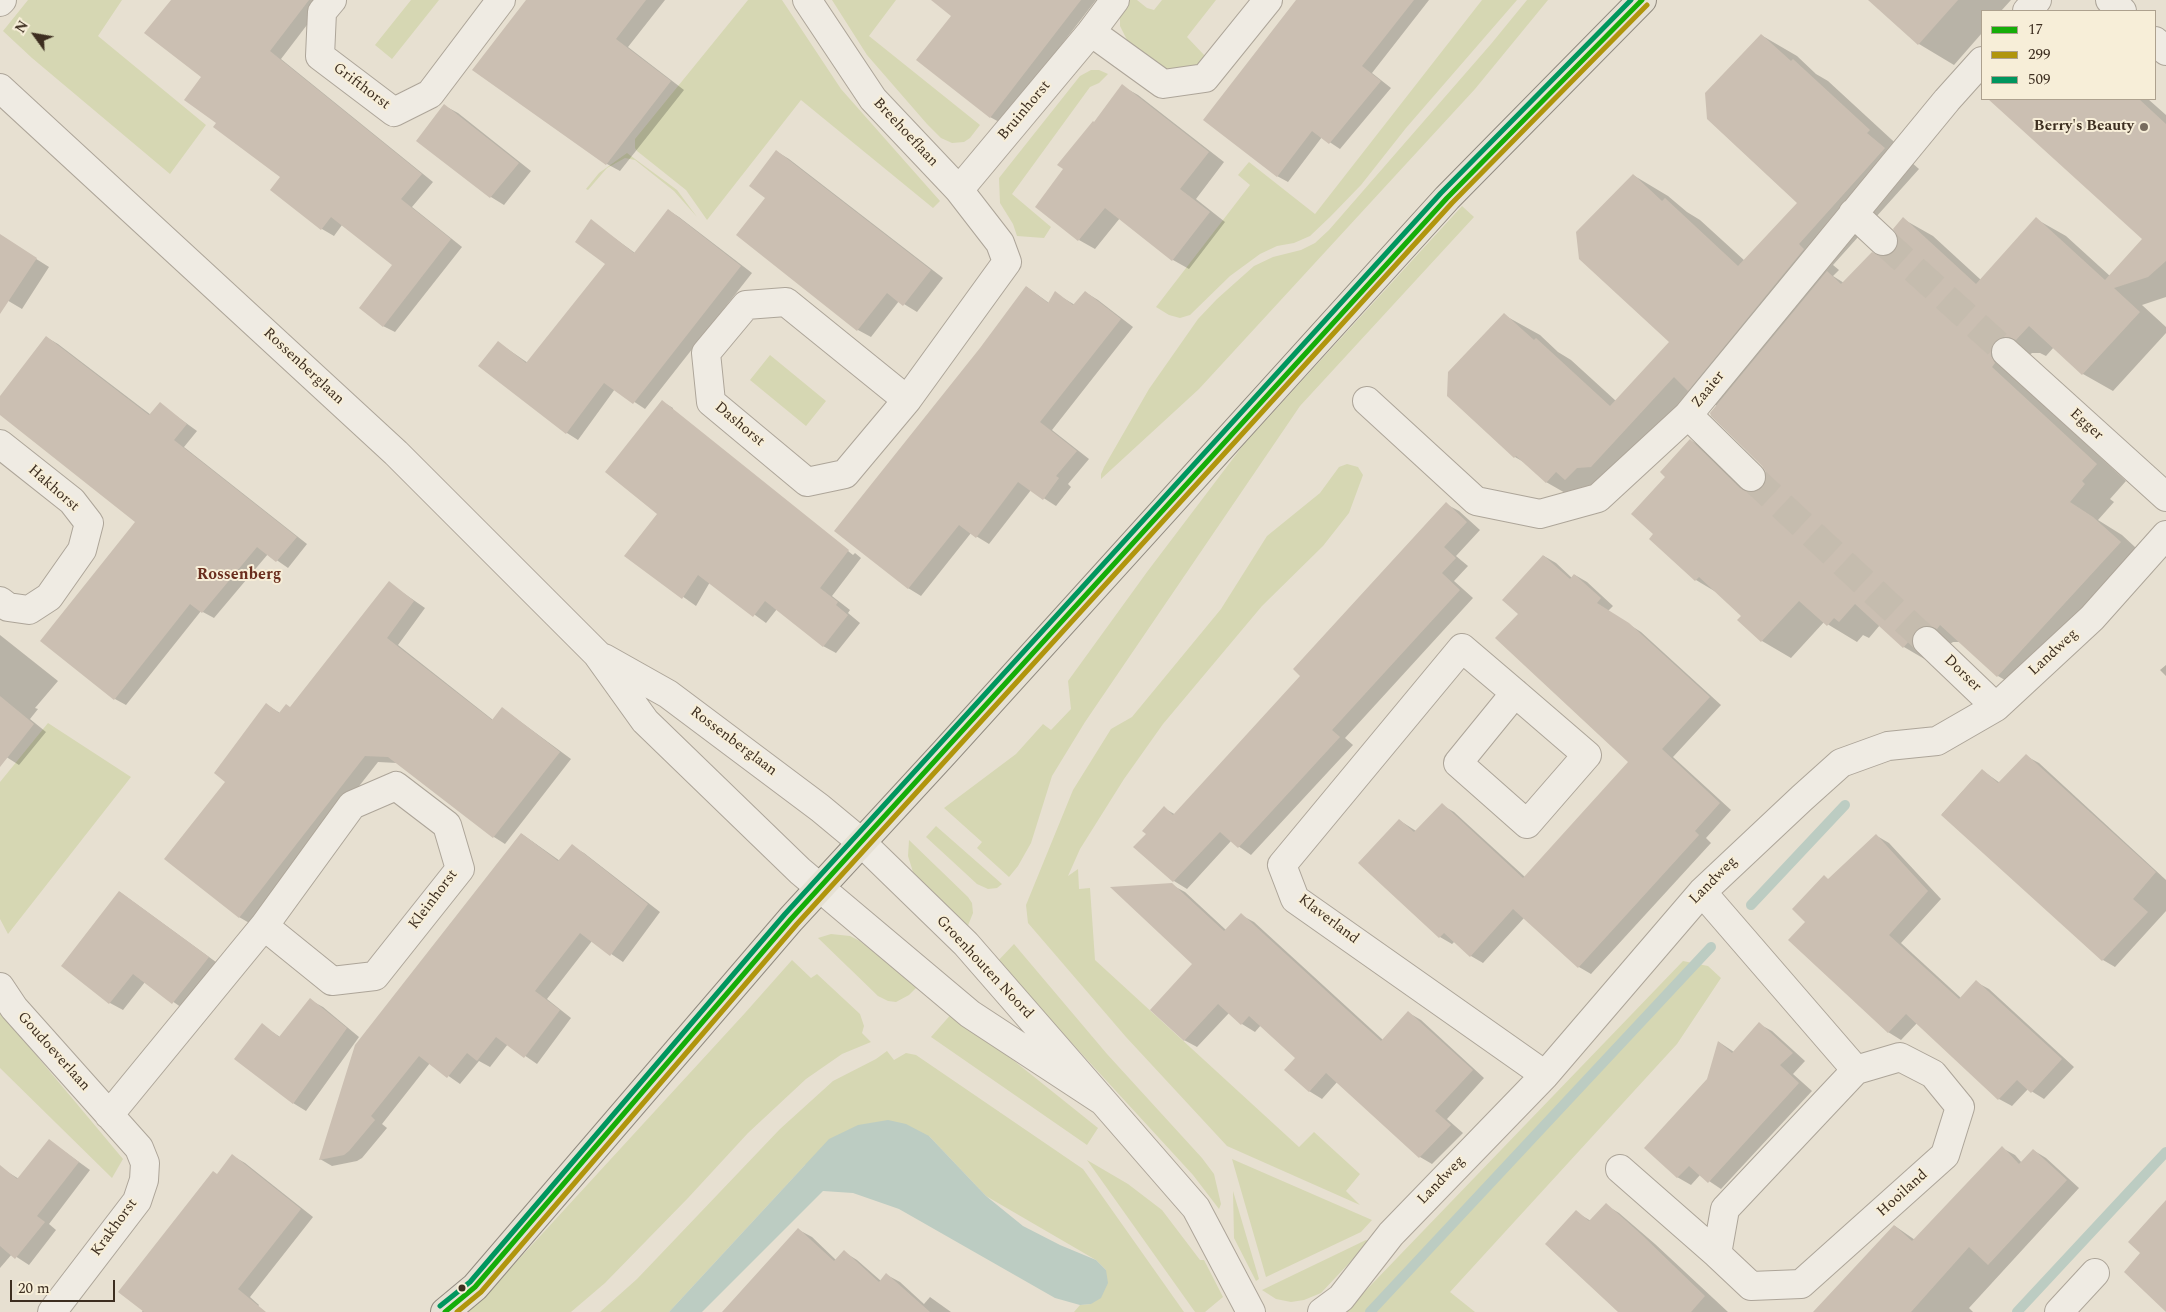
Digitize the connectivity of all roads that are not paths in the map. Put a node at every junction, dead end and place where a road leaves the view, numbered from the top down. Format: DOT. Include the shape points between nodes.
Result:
graph roads {
  1 [pos="332,0"];
  2 [pos="501,0"];
  3 [pos="807,0"];
  4 [pos="1114,0"];
  5 [pos="1268,0"];
  6 [pos="1642,0"];
  7 [pos="2038,0"];
  8 [pos="2110,0"];
  9 [pos="2028,10"];
  10 [pos="2121,10"];
  11 [pos="1091,32"];
  12 [pos="2156,42"];
  13 [pos="2166,51"];
  14 [pos="1981,62"];
  15 [pos="0,88"];
  16 [pos="960,190"];
  17 [pos="1853,213"];
  18 [pos="1883,241"];
  19 [pos="1007,262"];
  20 [pos="2006,352"];
  21 [pos="907,400"];
  22 [pos="1367,401"];
  23 [pos="1688,415"];
  24 [pos="0,444"];
  25 [pos="1751,477"];
  26 [pos="2166,497"];
  27 [pos="2166,535"];
  28 [pos="0,601"];
  29 [pos="1927,641"];
  30 [pos="597,654"];
  31 [pos="1515,693"];
  32 [pos="1996,707"];
  33 [pos="861,842"];
  34 [pos="819,889"];
  35 [pos="1702,892"];
  36 [pos="264,926"];
  37 [pos="0,987"];
  38 [pos="1856,1070"];
  39 [pos="1544,1076"];
  40 [pos="1101,1100"];
  41 [pos="109,1115"];
  42 [pos="1620,1169"];
  43 [pos="1717,1254"];
  44 [pos="2095,1273"];
  45 [pos="2064,1310"];
  46 [pos="52,1312"];
  47 [pos="446,1312"];
  48 [pos="1251,1312"];
  49 [pos="1322,1312"];
  1 -- 2 [label="street, Grifthorst" via="322,12 320,56 394,112 430,94"];
  3 -- 16 [label="street, Breehoeflaan" via="873,99"];
  4 -- 11 [label="street, Bruinhorst"];
  5 -- 11 [label="street" via="1206,78 1163,84"];
  6 -- 33 [label="main road" via="1447,198"];
  7 -- 9 [label="street"];
  8 -- 10 [label="street"];
  11 -- 16 [label="street, Bruinhorst"];
  12 -- 13 [label="street"];
  14 -- 17 [label="street, Zaaier"];
  15 -- 30 [label="street, Rossenberglaan" via="396,453"];
  16 -- 19 [label="street, Breehoeflaan" via="1000,243"];
  17 -- 18 [label="street"];
  17 -- 23 [label="street, Zaaier"];
  19 -- 21 [label="street, Dashorst"];
  20 -- 26 [label="street, Egger"];
  21 -- 21 [label="street, Dashorst" via="786,302 746,305 706,353 711,402 807,482 845,474"];
  22 -- 23 [label="street, Zaaier" via="1476,501 1540,514 1598,498"];
  23 -- 25 [label="street"];
  24 -- 28 [label="street, Hakhorst" via="72,501 89,523 82,550 50,597 29,610 8,607"];
  27 -- 32 [label="street, Landweg" via="2092,618"];
  29 -- 32 [label="street, Dorser"];
  30 -- 33 [label="street, Rossenberglaan" via="668,694"];
  30 -- 34 [label="street, Rossenberglaan" via="645,722"];
  31 -- 31 [label="street, Klaverland" via="1587,755 1527,824 1458,763"];
  31 -- 39 [label="street, Klaverland" via="1467,639 1282,865 1296,899"];
  32 -- 35 [label="street, Landweg" via="1937,741 1888,746 1841,763"];
  33 -- 34 [label="main road"];
  33 -- 40 [label="street, Groenhouten Noord" via="989,969"];
  34 -- 40 [label="street, Groenhouten Noord" via="970,1014"];
  34 -- 47 [label="main road" via="475,1287"];
  35 -- 38 [label="street"];
  35 -- 39 [label="street, Landweg"];
  36 -- 36 [label="street, Kleinhorst" via="332,980 376,976 460,869 447,825 396,786 352,806"];
  36 -- 41 [label="street, Kleinhorst"];
  37 -- 41 [label="street, Goudoeverlaan" via="14,1008"];
  38 -- 43 [label="street" via="1725,1210"];
  38 -- 43 [label="street, Hooiland" via="1900,1057 1932,1074 1960,1107 1945,1155 1801,1284 1752,1286"];
  39 -- 49 [label="street, Landweg" via="1391,1234 1341,1298"];
  40 -- 48 [label="street, Groenhouten Noord" via="1196,1208"];
  41 -- 46 [label="street, Krakhorst" via="139,1148 146,1163 144,1180 137,1201"];
  42 -- 43 [label="street, Hooiland"];
  44 -- 45 [label="street"];
}
